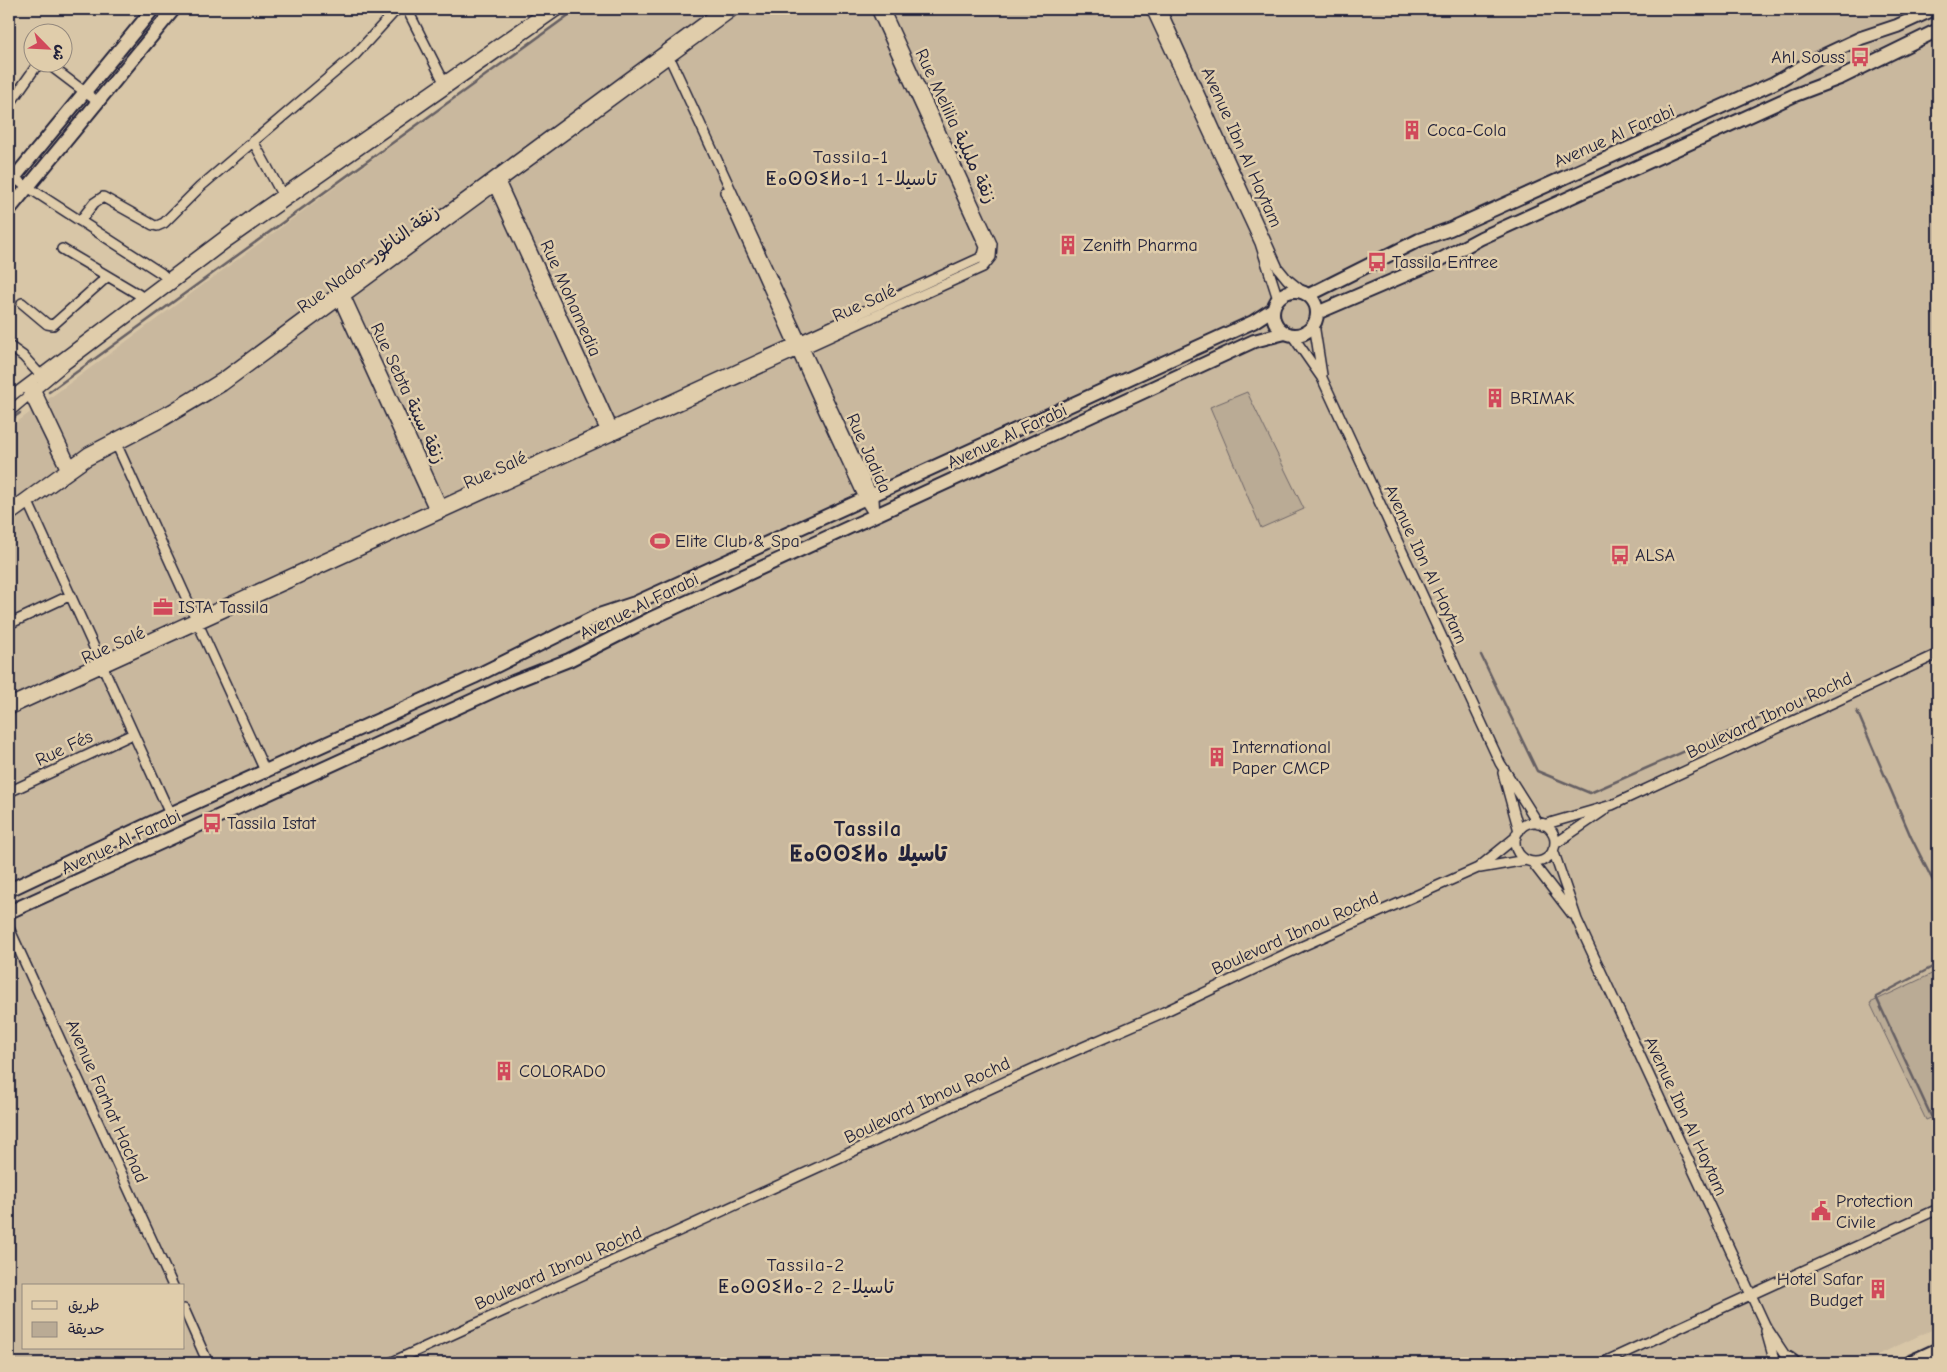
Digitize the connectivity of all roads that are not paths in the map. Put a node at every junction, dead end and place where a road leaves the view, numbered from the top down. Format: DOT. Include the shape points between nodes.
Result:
graph roads {
  1 [pos="153,9"];
  2 [pos="174,9"];
  3 [pos="397,9"];
  4 [pos="407,9"];
  5 [pos="548,9"];
  6 [pos="560,9"];
  7 [pos="721,9"];
  8 [pos="736,9"];
  9 [pos="876,9"];
  10 [pos="884,9"];
  11 [pos="1152,9"];
  12 [pos="1161,9"];
  13 [pos="1935,9"];
  14 [pos="1938,14"];
  15 [pos="1938,30"];
  16 [pos="666,55"];
  17 [pos="445,83"];
  18 [pos="84,92"];
  19 [pos="98,102"];
  20 [pos="9,105"];
  21 [pos="253,141"];
  22 [pos="10,179"];
  23 [pos="495,181"];
  24 [pos="28,187"];
  25 [pos="283,197"];
  26 [pos="9,210"];
  27 [pos="80,221"];
  28 [pos="62,249"];
  29 [pos="987,256"];
  30 [pos="107,277"];
  31 [pos="170,281"];
  32 [pos="1306,293"];
  33 [pos="341,295"];
  34 [pos="142,302"];
  35 [pos="22,303"];
  36 [pos="1275,304"];
  37 [pos="1316,319"];
  38 [pos="1288,334"];
  39 [pos="9,346"];
  40 [pos="798,346"];
  41 [pos="42,377"];
  42 [pos="1322,378"];
  43 [pos="30,387"];
  44 [pos="9,398"];
  45 [pos="9,412"];
  46 [pos="610,432"];
  47 [pos="115,441"];
  48 [pos="69,469"];
  49 [pos="868,496"];
  50 [pos="27,500"];
  51 [pos="439,510"];
  52 [pos="11,513"];
  53 [pos="875,516"];
  54 [pos="9,526"];
  55 [pos="70,595"];
  56 [pos="197,621"];
  57 [pos="9,624"];
  58 [pos="1938,654"];
  59 [pos="102,664"];
  60 [pos="9,703"];
  61 [pos="9,710"];
  62 [pos="133,734"];
  63 [pos="1500,763"];
  64 [pos="266,772"];
  65 [pos="9,792"];
  66 [pos="1612,805"];
  67 [pos="170,814"];
  68 [pos="1541,824"];
  69 [pos="1518,834"];
  70 [pos="1554,847"];
  71 [pos="1529,861"];
  72 [pos="1478,868"];
  73 [pos="9,890"];
  74 [pos="9,910"];
  75 [pos="1577,920"];
  76 [pos="10,929"];
  77 [pos="1938,1209"];
  78 [pos="172,1284"];
  79 [pos="1750,1294"];
  80 [pos="185,1311"];
  81 [pos="1765,1325"];
  82 [pos="1938,1351"];
  83 [pos="1787,1362"];
  84 [pos="208,1363"];
  85 [pos="390,1363"];
  86 [pos="1602,1363"];
  87 [pos="1912,1363"];
  1 -- 18 [label="street"];
  2 -- 19 [label="street"];
  3 -- 21 [label="street" via="355,55"];
  4 -- 17 [label="street"];
  5 -- 17 [label="street"];
  6 -- 17 [label="street"];
  7 -- 16 [label="street, Rue Nador زنقة الناظور"];
  8 -- 16 [label="street, Rue Nador زنقة الناظور"];
  9 -- 29 [label="street, Rue Melilia زنقة مليلية"];
  10 -- 29 [label="street, Rue Melilia زنقة مليلية" via="992,244"];
  11 -- 36 [label="street, Avenue Ibn Al Haytam" via="1260,243"];
  12 -- 32 [label="street, Avenue Ibn Al Haytam" via="1278,268"];
  13 -- 14 [label="street"];
  13 -- 32 [label="street, Avenue Al Farabi" via="1862,38 1774,83"];
  15 -- 37 [label="street" via="1833,81 1481,238"];
  16 -- 23 [label="street, Rue Nador زنقة الناظور"];
  16 -- 40 [label="street, Rue Jadida"];
  17 -- 25 [label="street"];
  18 -- 19 [label="street"];
  18 -- 20 [label="street" via="43,63 35,68"];
  18 -- 22 [label="street"];
  19 -- 24 [label="street"];
  21 -- 25 [label="street"];
  21 -- 27 [label="street" via="160,224 152,225 103,197"];
  22 -- 24 [label="street"];
  23 -- 33 [label="street, Rue Nador زنقة الناظور"];
  23 -- 46 [label="street, Rue Mohamedia"];
  24 -- 26 [label="street"];
  24 -- 27 [label="street"];
  25 -- 31 [label="street"];
  27 -- 31 [label="street"];
  28 -- 30 [label="street"];
  29 -- 40 [label="street, Rue Salé" via="979,269"];
  30 -- 34 [label="street"];
  30 -- 35 [label="street" via="53,325 47,324"];
  31 -- 34 [label="street"];
  32 -- 36 [label="street" via="1289,291"];
  32 -- 37 [label="street" via="1314,300"];
  33 -- 47 [label="street, Rue Nador زنقة الناظور" via="207,388"];
  33 -- 51 [label="street, Rue Sebta زنقة سبتة"];
  34 -- 41 [label="street"];
  36 -- 38 [label="street" via="1276,324"];
  36 -- 49 [label="street, Avenue Al Farabi" via="1253,322"];
  37 -- 38 [label="street" via="1304,333"];
  37 -- 42 [label="street, Avenue Ibn Al Haytam"];
  38 -- 42 [label="street, Avenue Ibn Al Haytam"];
  38 -- 53 [label="street, Avenue Al Farabi" via="1254,341"];
  39 -- 41 [label="street"];
  40 -- 46 [label="street, Rue Salé"];
  40 -- 49 [label="street, Rue Jadida"];
  41 -- 43 [label="street"];
  42 -- 63 [label="street, Avenue Ibn Al Haytam"];
  43 -- 44 [label="street"];
  43 -- 45 [label="street"];
  43 -- 48 [label="street"];
  46 -- 51 [label="street, Rue Salé"];
  47 -- 48 [label="street, Rue Nador زنقة الناظور"];
  47 -- 56 [label="street"];
  48 -- 50 [label="street, Rue Nador زنقة الناظور"];
  49 -- 53 [label="street, Rue Jadida" via="876,505"];
  49 -- 64 [label="street, Avenue Al Farabi" via="635,603 599,615 474,677"];
  50 -- 52 [label="street, Rue Nador زنقة الناظور"];
  50 -- 52 [label="street, Rue Nador زنقة الناظور" via="18,503"];
  50 -- 55 [label="street"];
  51 -- 56 [label="street, Rue Salé"];
  52 -- 54 [label="street"];
  53 -- 74 [label="street, Avenue Al Farabi" via="650,618 569,660 512,682"];
  55 -- 57 [label="street"];
  55 -- 59 [label="street"];
  56 -- 59 [label="street, Rue Salé"];
  56 -- 64 [label="street"];
  58 -- 66 [label="street, Boulevard Ibnou Rochd"];
  59 -- 60 [label="street, Rue Salé"];
  59 -- 61 [label="street, Rue Salé"];
  59 -- 62 [label="street"];
  62 -- 65 [label="street, Rue Fés"];
  62 -- 67 [label="street"];
  63 -- 68 [label="street, Avenue Ibn Al Haytam"];
  63 -- 69 [label="street, Avenue Ibn Al Haytam"];
  64 -- 67 [label="street, Avenue Al Farabi"];
  66 -- 68 [label="street, Boulevard Ibnou Rochd"];
  66 -- 70 [label="street, Boulevard Ibnou Rochd"];
  67 -- 73 [label="street, Avenue Al Farabi"];
  68 -- 69 [label="street" via="1530,823"];
  68 -- 70 [label="street" via="1552,832"];
  69 -- 71 [label="street" via="1517,850"];
  69 -- 72 [label="street, Boulevard Ibnou Rochd"];
  70 -- 71 [label="street" via="1544,860"];
  70 -- 75 [label="street, Avenue Ibn Al Haytam"];
  71 -- 72 [label="street, Boulevard Ibnou Rochd"];
  71 -- 75 [label="street, Avenue Ibn Al Haytam"];
  72 -- 85 [label="street, Boulevard Ibnou Rochd"];
  74 -- 76 [label="street, Avenue Farhat Hachad"];
  75 -- 79 [label="street, Avenue Ibn Al Haytam"];
  76 -- 78 [label="street, Avenue Farhat Hachad"];
  77 -- 79 [label="street"];
  79 -- 81 [label="street, Avenue Ibn Al Haytam"];
  79 -- 86 [label="street"];
  80 -- 84 [label="street"];
  81 -- 83 [label="street, Avenue Ibn Al Haytam"];
  81 -- 83 [label="street, Avenue Ibn Al Haytam"];
  82 -- 87 [label="highway"];
}
